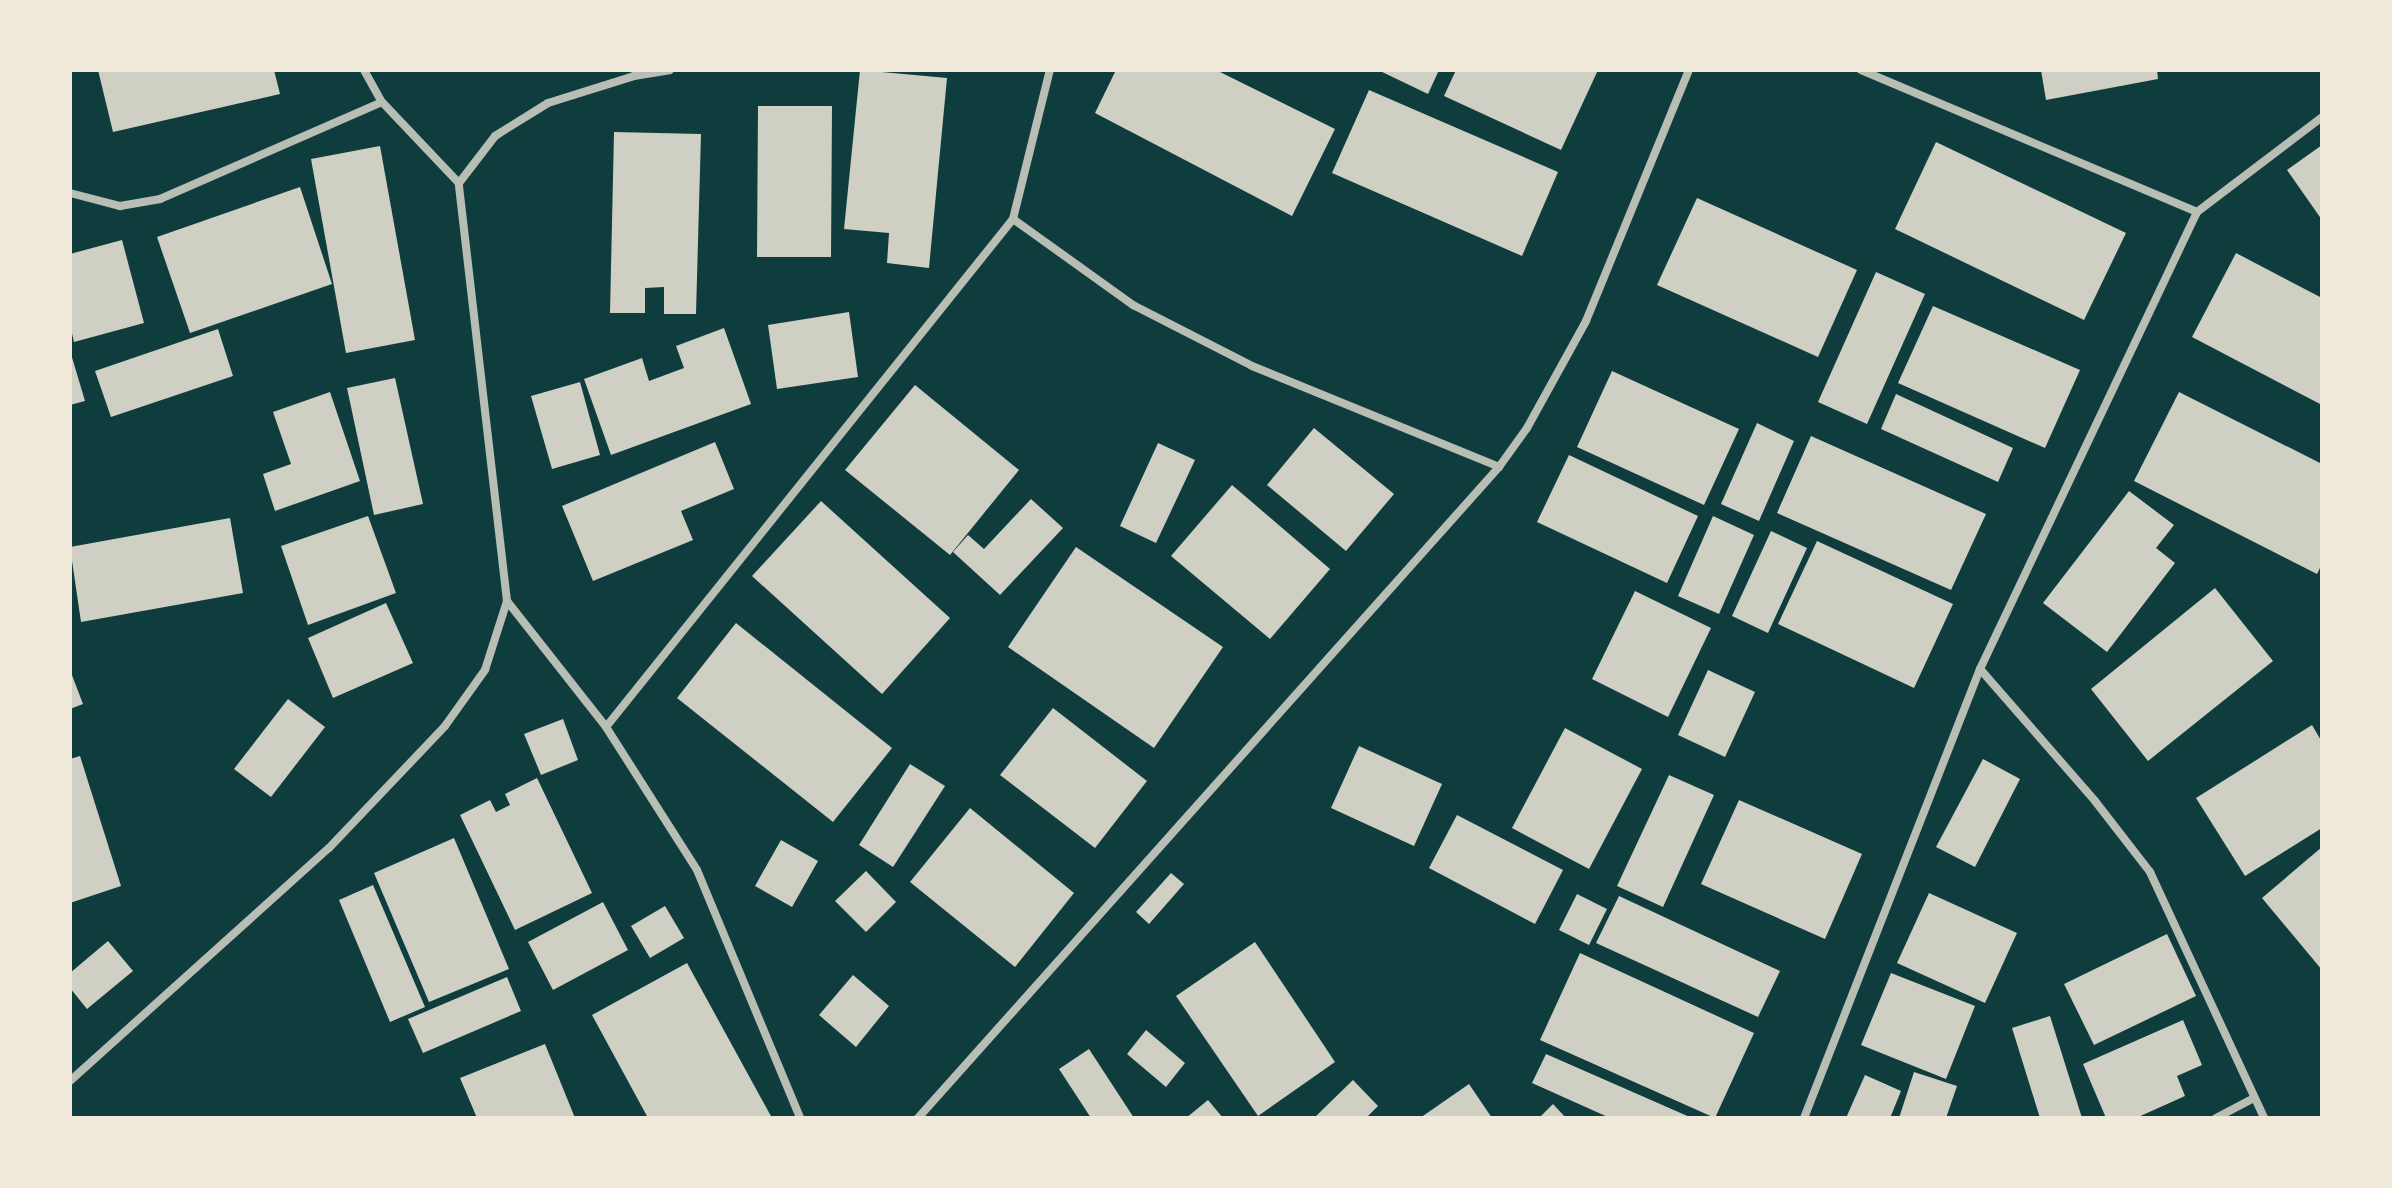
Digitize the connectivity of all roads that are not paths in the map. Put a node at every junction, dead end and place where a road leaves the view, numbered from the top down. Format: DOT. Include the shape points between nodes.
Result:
graph roads {
  1 [pos="364,70"];
  2 [pos="670,70"];
  3 [pos="1050,70"];
  4 [pos="1689,70"];
  5 [pos="1861,70"];
  6 [pos="382,102"];
  7 [pos="2322,117"];
  8 [pos="459,183"];
  9 [pos="70,193"];
  10 [pos="2197,212"];
  11 [pos="1013,219"];
  12 [pos="1499,467"];
  13 [pos="507,601"];
  14 [pos="1980,669"];
  15 [pos="606,727"];
  16 [pos="70,1081"];
  17 [pos="2254,1098"];
  18 [pos="800,1118"];
  19 [pos="918,1118"];
  20 [pos="1804,1118"];
  21 [pos="2216,1118"];
  22 [pos="2264,1118"];
  1 -- 6 [label="street"];
  2 -- 8 [label="street" via="548,103 495,136"];
  3 -- 11 [label="street"];
  4 -- 12 [label="street" via="1586,321 1527,428"];
  5 -- 10 [label="street"];
  6 -- 8 [label="street"];
  6 -- 9 [label="street" via="160,199 120,206"];
  7 -- 10 [label="street"];
  8 -- 13 [label="street"];
  10 -- 14 [label="street"];
  11 -- 12 [label="street" via="1133,305 1252,366"];
  11 -- 15 [label="street"];
  12 -- 19 [label="street"];
  13 -- 15 [label="street"];
  13 -- 16 [label="street" via="485,670 445,726 329,848"];
  14 -- 17 [label="street" via="2150,872"];
  14 -- 20 [label="street"];
  15 -- 18 [label="street" via="697,870"];
  17 -- 21 [label="street"];
  17 -- 22 [label="street"];
}
